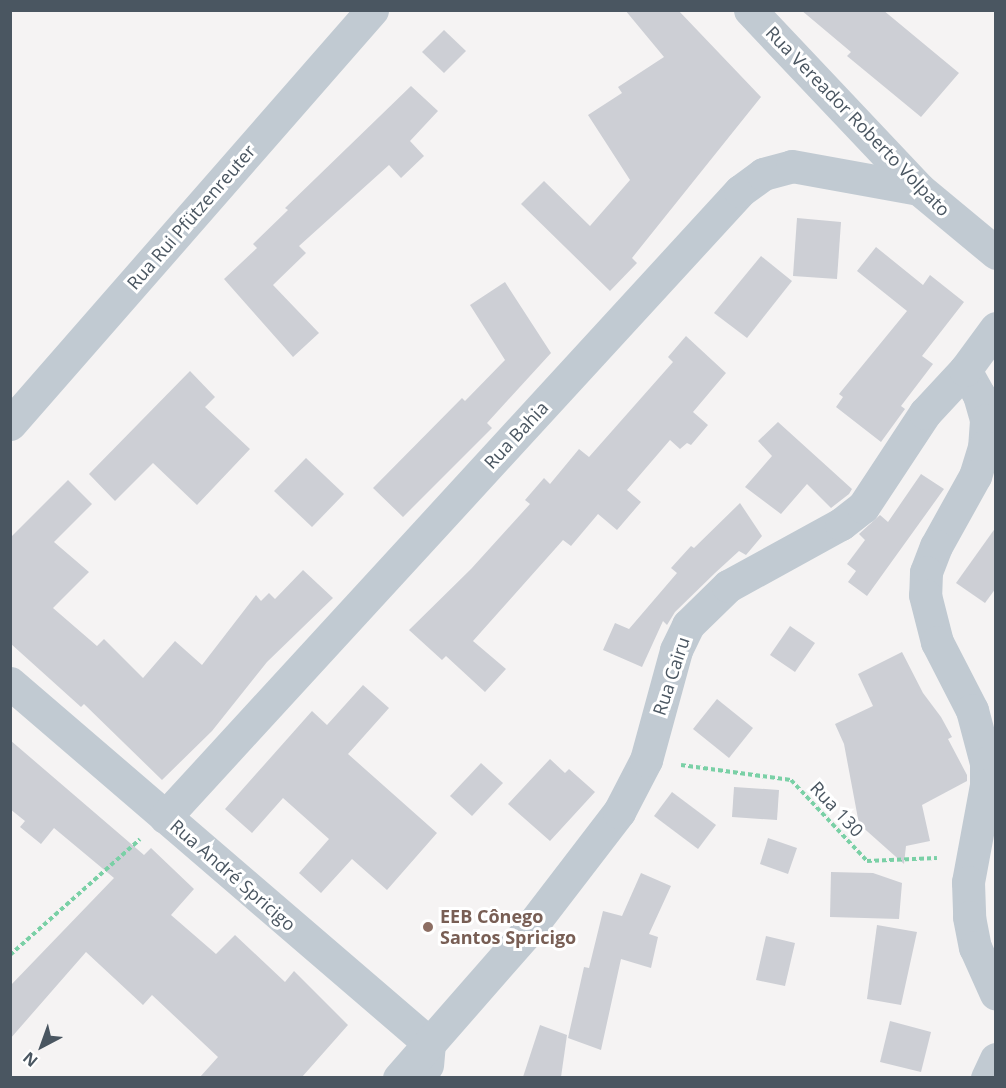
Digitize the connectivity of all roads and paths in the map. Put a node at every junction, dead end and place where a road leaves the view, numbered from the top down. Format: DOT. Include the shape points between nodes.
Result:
graph roads {
  1 [pos="372,10"];
  2 [pos="750,10"];
  3 [pos="919,189"];
  4 [pos="996,253"];
  5 [pos="996,328"];
  6 [pos="965,370"];
  7 [pos="10,424"];
  8 [pos="10,683"];
  9 [pos="646,760"];
  10 [pos="165,817"];
  11 [pos="971,856"];
  12 [pos="10,955"];
  13 [pos="996,994"];
  14 [pos="429,1043"];
  15 [pos="996,1059"];
  16 [pos="399,1077"];
  17 [pos="426,1077"];
  18 [pos="987,1077"];
  1 -- 7 [label="street, Rua Rui Pfützenreuter"];
  2 -- 3 [label="street, Rua Vereador Roberto Volpato"];
  3 -- 4 [label="street, Rua Vereador Roberto Volpato"];
  3 -- 10 [label="street, Rua Bahia" via="792,166 763,174 740,191"];
  5 -- 6 [label="street, Rua Cairu"];
  6 -- 9 [label="street, Rua Cairu" via="925,413 863,507 841,524 728,585 688,625 676,650"];
  6 -- 11 [label="street" via="979,395 986,420 984,447 975,476 936,546 926,572 925,595 937,642 972,710 986,763 986,785"];
  8 -- 10 [label="street, Rua André Spricigo"];
  9 -- 11 [label="path, Rua 130" via="791,780 867,861"];
  9 -- 14 [label="street, Rua Cairu" via="619,812 550,903"];
  10 -- 12 [label="path"];
  10 -- 14 [label="street, Rua André Spricigo"];
  11 -- 13 [label="street" via="969,917 975,947"];
  14 -- 16 [label="street, Rua Cairu"];
  14 -- 17 [label="street"];
  15 -- 18 [label="street"];
}
